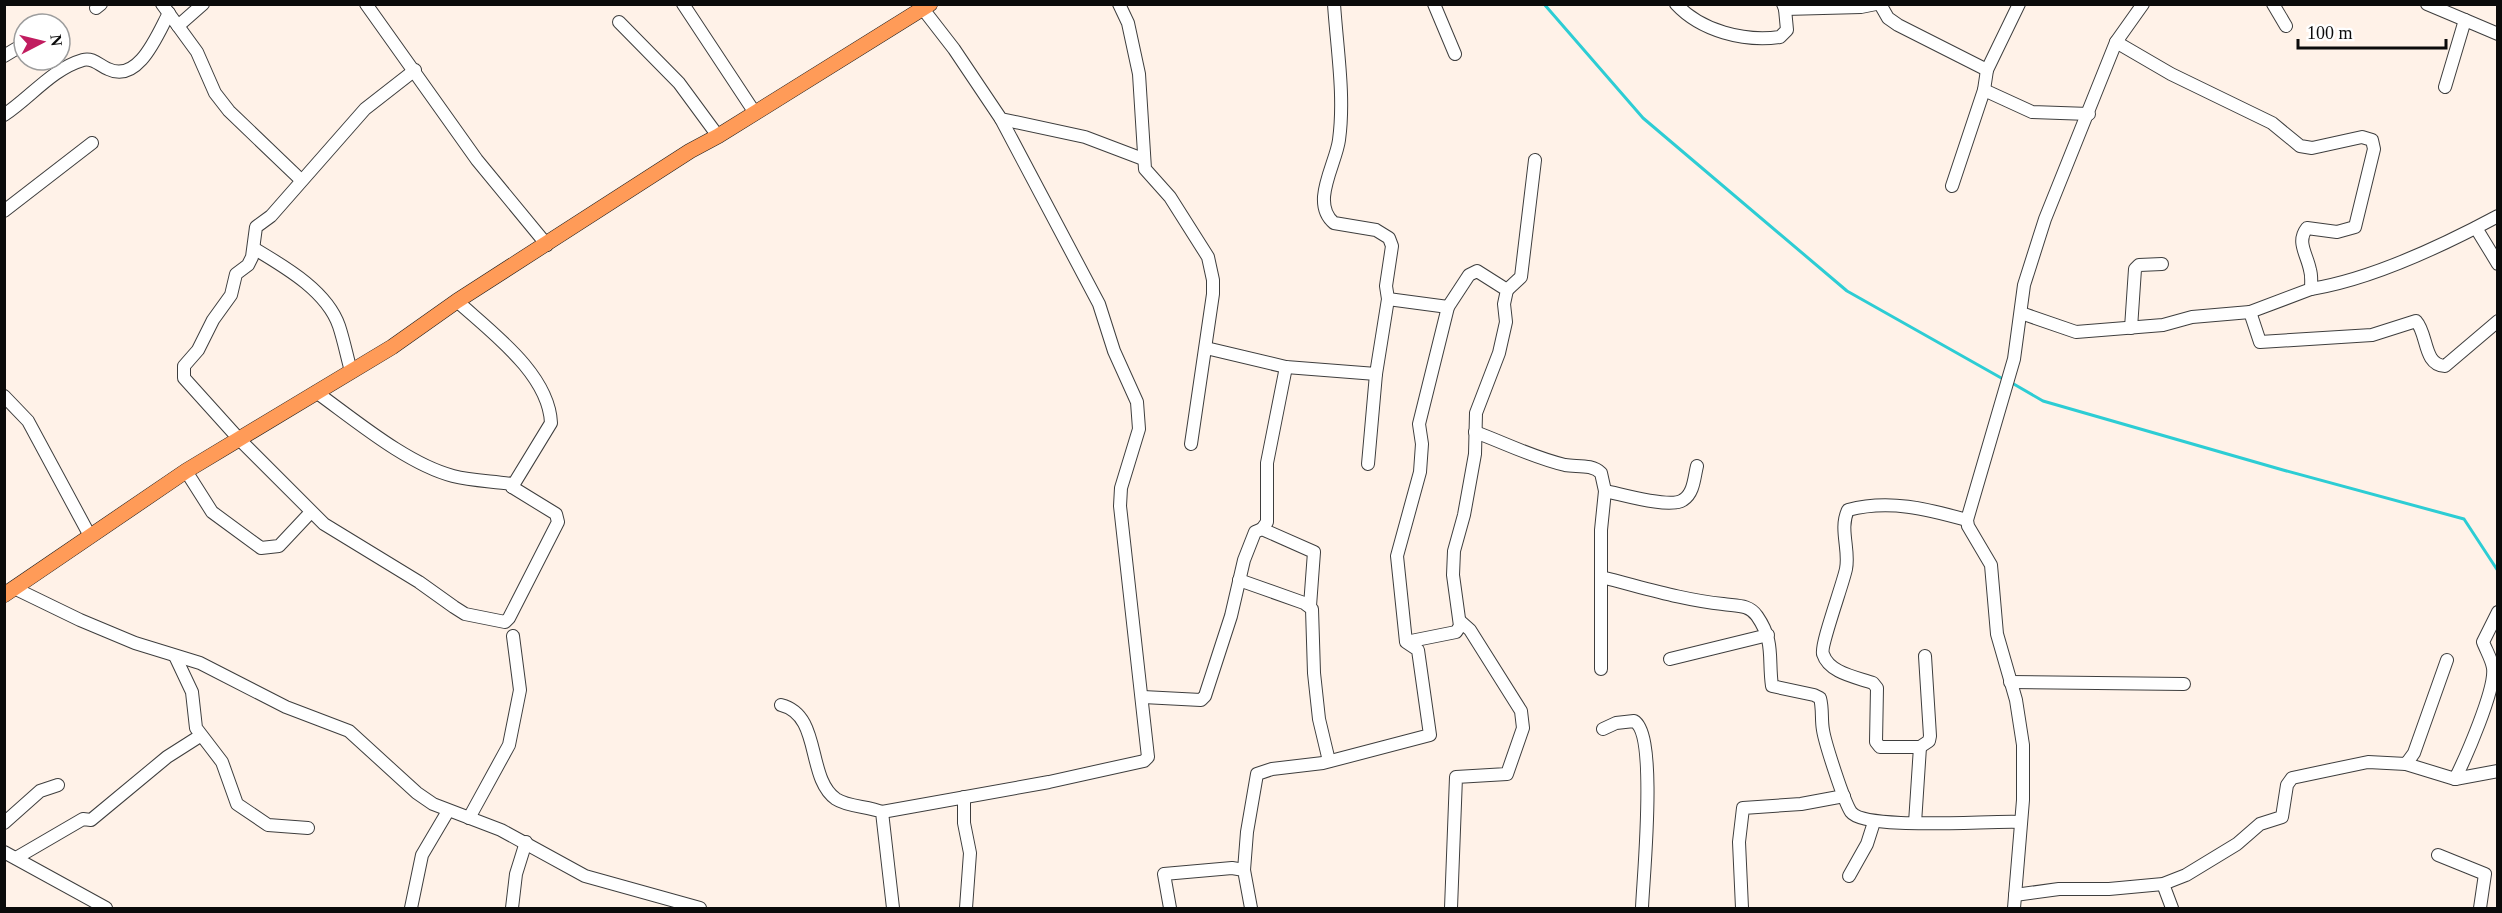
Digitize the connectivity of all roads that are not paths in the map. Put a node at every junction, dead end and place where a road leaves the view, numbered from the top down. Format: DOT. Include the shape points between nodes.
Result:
graph roads {
  1 [pos="203,4"];
  2 [pos="683,4"];
  3 [pos="1119,4"];
  4 [pos="1334,4"];
  5 [pos="1434,4"];
  6 [pos="1676,4"];
  7 [pos="1878,4"];
  8 [pos="2019,4"];
  9 [pos="2143,4"];
  10 [pos="2272,4"];
  11 [pos="2427,4"];
  12 [pos="371,6"];
  13 [pos="926,7"];
  14 [pos="1784,7"];
  15 [pos="166,9"];
  16 [pos="2465,20"];
  17 [pos="619,22"];
  18 [pos="178,26"];
  19 [pos="2286,26"];
  20 [pos="2498,34"];
  21 [pos="2116,42"];
  22 [pos="1455,54"];
  23 [pos="72,62"];
  24 [pos="415,70"];
  25 [pos="1987,70"];
  26 [pos="55,72"];
  27 [pos="2445,87"];
  28 [pos="1984,90"];
  29 [pos="755,112"];
  30 [pos="2089,114"];
  31 [pos="4,115"];
  32 [pos="1001,119"];
  33 [pos="718,136"];
  34 [pos="92,143"];
  35 [pos="1143,159"];
  36 [pos="1535,160"];
  37 [pos="301,180"];
  38 [pos="1952,186"];
  39 [pos="4,211"];
  40 [pos="2498,216"];
  41 [pos="2476,228"];
  42 [pos="547,245"];
  43 [pos="255,249"];
  44 [pos="2162,264"];
  45 [pos="2498,264"];
  46 [pos="2311,289"];
  47 [pos="1507,290"];
  48 [pos="1388,299"];
  49 [pos="457,301"];
  50 [pos="1448,307"];
  51 [pos="2250,312"];
  52 [pos="2021,313"];
  53 [pos="2498,321"];
  54 [pos="2131,328"];
  55 [pos="1206,348"];
  56 [pos="1286,367"];
  57 [pos="351,371"];
  58 [pos="1376,374"];
  59 [pos="316,392"];
  60 [pos="4,396"];
  61 [pos="1475,432"];
  62 [pos="238,439"];
  63 [pos="1191,444"];
  64 [pos="1368,464"];
  65 [pos="1697,466"];
  66 [pos="186,471"];
  67 [pos="512,487"];
  68 [pos="1605,491"];
  69 [pos="310,513"];
  70 [pos="1967,520"];
  71 [pos="1262,529"];
  72 [pos="90,536"];
  73 [pos="1601,576"];
  74 [pos="1239,580"];
  75 [pos="9,591"];
  76 [pos="1310,606"];
  77 [pos="2498,612"];
  78 [pos="1461,622"];
  79 [pos="1768,635"];
  80 [pos="513,636"];
  81 [pos="1406,642"];
  82 [pos="175,656"];
  83 [pos="1925,656"];
  84 [pos="1670,659"];
  85 [pos="2447,660"];
  86 [pos="1601,669"];
  87 [pos="2010,681"];
  88 [pos="2184,684"];
  89 [pos="1143,697"];
  90 [pos="781,705"];
  91 [pos="1604,729"];
  92 [pos="200,736"];
  93 [pos="1920,747"];
  94 [pos="1329,761"];
  95 [pos="2406,764"];
  96 [pos="2498,771"];
  97 [pos="2455,779"];
  98 [pos="58,785"];
  99 [pos="1844,795"];
  100 [pos="964,797"];
  101 [pos="448,811"];
  102 [pos="882,812"];
  103 [pos="469,818"];
  104 [pos="1874,822"];
  105 [pos="2021,822"];
  106 [pos="4,823"];
  107 [pos="1916,823"];
  108 [pos="308,828"];
  109 [pos="526,842"];
  110 [pos="4,852"];
  111 [pos="2438,855"];
  112 [pos="16,858"];
  113 [pos="1244,870"];
  114 [pos="1849,876"];
  115 [pos="2163,884"];
  116 [pos="2015,895"];
  117 [pos="105,909"];
  118 [pos="411,909"];
  119 [pos="512,909"];
  120 [pos="700,909"];
  121 [pos="893,909"];
  122 [pos="966,909"];
  123 [pos="1170,909"];
  124 [pos="1251,909"];
  125 [pos="1451,909"];
  126 [pos="1642,909"];
  127 [pos="1742,909"];
  128 [pos="2014,909"];
  129 [pos="2172,909"];
  130 [pos="2480,909"];
  1 -- 18 [label="street"];
  2 -- 29 [label="street"];
  3 -- 35 [label="street" via="1131,32 1139,74"];
  4 -- 48 [label="street" via="1341,98 1339,138 1323,202 1334,223 1376,230 1389,238 1392,246"];
  5 -- 22 [label="street"];
  6 -- 14 [label="street" via="1703,26 1770,39 1787,30"];
  7 -- 14 [label="street" via="1861,8"];
  7 -- 25 [label="street" via="1898,25"];
  8 -- 25 [label="street"];
  9 -- 21 [label="street"];
  10 -- 19 [label="street"];
  11 -- 16 [label="street"];
  12 -- 24 [label="street"];
  13 -- 29 [label="main road"];
  13 -- 32 [label="street"];
  15 -- 18 [label="street"];
  15 -- 23 [label="street" via="142,62 113,72 91,60"];
  16 -- 20 [label="street"];
  16 -- 27 [label="street"];
  17 -- 33 [label="street" via="679,84"];
  18 -- 37 [label="street" via="229,111"];
  21 -- 30 [label="street"];
  21 -- 46 [label="street" via="2171,74 2272,123 2300,146 2312,148 2362,137 2372,140 2374,149 2355,228 2337,232 2307,228 2303,233 2301,242"];
  24 -- 37 [label="street" via="365,109"];
  24 -- 42 [label="street" via="477,160"];
  25 -- 28 [label="street"];
  26 -- 31 [label="street"];
  28 -- 30 [label="street" via="2032,112"];
  28 -- 38 [label="street"];
  29 -- 33 [label="main road"];
  30 -- 52 [label="street" via="2045,219 2024,285"];
  32 -- 35 [label="street" via="1086,137"];
  32 -- 89 [label="street" via="1099,304 1114,351 1137,402 1139,429 1121,488 1120,506"];
  33 -- 42 [label="main road"];
  34 -- 39 [label="street"];
  35 -- 55 [label="street" via="1145,169 1170,197 1212,267"];
  36 -- 47 [label="street" via="1521,276"];
  37 -- 43 [label="street" via="271,216 256,226"];
  40 -- 41 [label="street"];
  41 -- 45 [label="street"];
  41 -- 46 [label="street" via="2343,284"];
  42 -- 49 [label="main road"];
  43 -- 57 [label="street" via="292,272 325,303 339,325"];
  43 -- 62 [label="street" via="248,266 236,274 231,295 183,371 184,378"];
  44 -- 54 [label="street" via="2139,265 2135,269"];
  46 -- 51 [label="street"];
  47 -- 50 [label="street" via="1475,271 1468,275"];
  47 -- 61 [label="street" via="1502,343 1479,401"];
  48 -- 50 [label="street"];
  48 -- 58 [label="street"];
  49 -- 57 [label="main road"];
  49 -- 67 [label="street" via="524,364 550,413 551,423"];
  50 -- 81 [label="street" via="1419,424 1420,472 1398,546"];
  51 -- 53 [label="street" via="2260,342 2372,335 2416,321 2431,360 2439,366 2451,363"];
  51 -- 54 [label="street"];
  52 -- 54 [label="street" via="2076,332"];
  52 -- 70 [label="street" via="2014,359"];
  55 -- 56 [label="street"];
  55 -- 63 [label="street"];
  56 -- 58 [label="street"];
  56 -- 71 [label="street" via="1267,463 1267,522"];
  57 -- 59 [label="main road"];
  58 -- 64 [label="street"];
  59 -- 62 [label="main road"];
  59 -- 67 [label="street" via="390,446 438,470"];
  60 -- 72 [label="street" via="28,421"];
  61 -- 68 [label="street" via="1553,462 1597,469"];
  61 -- 78 [label="street" via="1475,454 1453,561"];
  62 -- 66 [label="main road"];
  62 -- 69 [label="street"];
  65 -- 68 [label="street" via="1691,491 1682,501 1669,504"];
  66 -- 69 [label="street" via="212,512 261,548 279,546"];
  66 -- 72 [label="main road"];
  67 -- 69 [label="street" via="559,518 505,622 454,608"];
  68 -- 73 [label="street"];
  70 -- 87 [label="street" via="1991,565 1997,634"];
  70 -- 93 [label="street" via="1882,504 1848,510 1844,517 1847,566 1823,655 1837,670 1877,688 1876,742 1880,747"];
  71 -- 74 [label="street" via="1253,534"];
  71 -- 76 [label="street" via="1316,553"];
  72 -- 75 [label="main road"];
  73 -- 79 [label="street" via="1694,601 1747,607"];
  73 -- 86 [label="street"];
  74 -- 76 [label="street"];
  74 -- 89 [label="street" via="1203,698"];
  75 -- 82 [label="street"];
  76 -- 94 [label="street" via="1319,719"];
  77 -- 97 [label="street" via="2483,642 2493,669 2484,706"];
  78 -- 81 [label="street" via="1456,632"];
  78 -- 125 [label="street" via="1518,703 1523,729 1507,774 1456,777"];
  79 -- 84 [label="street"];
  79 -- 99 [label="street" via="1772,687 1820,698 1823,732"];
  80 -- 103 [label="street" via="520,690 508,745"];
  81 -- 94 [label="street" via="1418,650 1430,735"];
  82 -- 92 [label="street" via="192,692"];
  82 -- 101 [label="street" via="200,663 286,707 349,731 417,793"];
  83 -- 93 [label="street" via="1929,741"];
  85 -- 95 [label="street" via="2414,753"];
  87 -- 88 [label="street"];
  87 -- 105 [label="street" via="2024,745"];
  89 -- 100 [label="street" via="1149,754 1144,761"];
  90 -- 102 [label="street" via="795,711 824,782 837,799"];
  91 -- 126 [label="street" via="1634,721 1641,727 1646,746 1649,777"];
  92 -- 108 [label="street" via="222,762 234,799 248,813 268,825"];
  92 -- 112 [label="street" via="167,756 91,820 83,819"];
  93 -- 107 [label="street"];
  94 -- 113 [label="street" via="1256,775"];
  95 -- 97 [label="street"];
  95 -- 115 [label="street" via="2368,762 2292,778 2287,785 2282,817 2260,824 2237,844 2187,875"];
  96 -- 97 [label="street"];
  98 -- 106 [label="street" via="40,791"];
  99 -- 104 [label="street" via="1851,813"];
  99 -- 127 [label="street" via="1801,804 1743,808 1739,842"];
  100 -- 102 [label="street"];
  100 -- 122 [label="street" via="970,853"];
  101 -- 103 [label="street"];
  101 -- 118 [label="street" via="422,855"];
  102 -- 121 [label="street"];
  103 -- 109 [label="street"];
  104 -- 107 [label="street"];
  104 -- 114 [label="street"];
  105 -- 107 [label="street"];
  105 -- 116 [label="street"];
  109 -- 119 [label="street" via="516,874"];
  109 -- 120 [label="street" via="585,876"];
  110 -- 112 [label="street"];
  111 -- 130 [label="street" via="2485,874"];
  112 -- 117 [label="street"];
  113 -- 123 [label="street" via="1166,873"];
  113 -- 124 [label="street"];
  115 -- 116 [label="street"];
  115 -- 129 [label="street"];
  116 -- 128 [label="street"];
}
